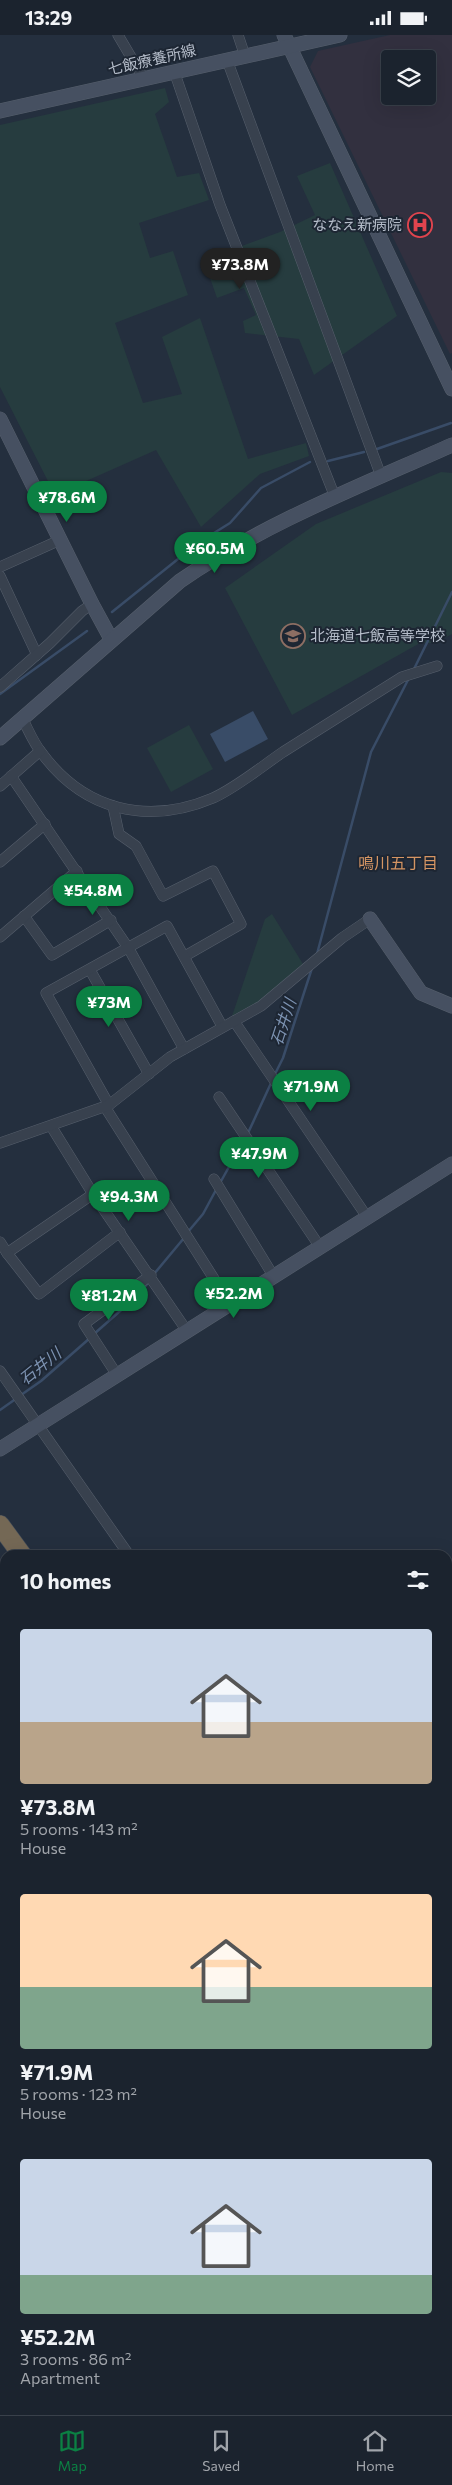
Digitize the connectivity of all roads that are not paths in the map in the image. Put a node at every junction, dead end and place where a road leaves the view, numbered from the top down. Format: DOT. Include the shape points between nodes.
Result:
graph roads {
  1 [pos="118,35"];
  2 [pos="238,35"];
  3 [pos="340,35"];
  4 [pos="286,41"];
  5 [pos="245,56"];
  6 [pos="228,60"];
  7 [pos="174,71"];
  8 [pos="144,79"];
  9 [pos="0,111"];
  10 [pos="452,389"];
  11 [pos="0,419"];
  12 [pos="452,445"];
  13 [pos="381,476"];
  14 [pos="335,497"];
  15 [pos="60,540"];
  16 [pos="0,567"];
  17 [pos="0,576"];
  18 [pos="92,604"];
  19 [pos="111,639"];
  20 [pos="37,655"];
  21 [pos="437,666"];
  22 [pos="0,687"];
  23 [pos="22,719"];
  24 [pos="0,738"];
  25 [pos="40,751"];
  26 [pos="12,776"];
  27 [pos="0,786"];
  28 [pos="113,807"];
  29 [pos="45,824"];
  30 [pos="0,862"];
  31 [pos="77,871"];
  32 [pos="24,916"];
  33 [pos="370,919"];
  34 [pos="111,920"];
  35 [pos="0,937"];
  36 [pos="129,949"];
  37 [pos="185,956"];
  38 [pos="90,970"];
  39 [pos="452,1006"];
  40 [pos="234,1021"];
  41 [pos="222,1027"];
  42 [pos="184,1049"];
  43 [pos="149,1074"];
  44 [pos="220,1097"];
  45 [pos="107,1106"];
  46 [pos="51,1126"];
  47 [pos="0,1143"];
  48 [pos="452,1164"];
  49 [pos="214,1179"];
  50 [pos="93,1194"];
  51 [pos="368,1217"];
  52 [pos="120,1232"];
  53 [pos="0,1242"];
  54 [pos="320,1247"];
  55 [pos="7,1253"];
  56 [pos="151,1275"];
  57 [pos="274,1277"];
  58 [pos="230,1305"];
  59 [pos="187,1331"];
  60 [pos="0,1371"];
  61 [pos="118,1375"];
  62 [pos="39,1425"];
  63 [pos="0,1449"];
  64 [pos="0,1525"];
  65 [pos="18,1550"];
  66 [pos="126,1550"];
  1 -- 8 [label="street"];
  2 -- 5 [label="street"];
  3 -- 4 [label="street, 七飯療養所線"];
  4 -- 5 [label="street, 七飯療養所線"];
  4 -- 10 [label="street"];
  5 -- 6 [label="street, 七飯療養所線"];
  6 -- 7 [label="street, 七飯療養所線"];
  6 -- 13 [label="street"];
  7 -- 8 [label="street, 七飯療養所線"];
  7 -- 14 [label="street" via="220,205"];
  8 -- 9 [label="street, 七飯療養所線"];
  11 -- 15 [label="street"];
  12 -- 13 [label="street"];
  13 -- 14 [label="street"];
  14 -- 19 [label="street" via="210,560"];
  15 -- 16 [label="street"];
  15 -- 18 [label="street"];
  17 -- 20 [label="street"];
  18 -- 19 [label="street"];
  18 -- 20 [label="street"];
  19 -- 23 [label="street"];
  20 -- 22 [label="street"];
  21 -- 28 [label="street" via="402,677 214,797 167,812 149,813"];
  23 -- 24 [label="street"];
  23 -- 25 [label="street"];
  25 -- 26 [label="street"];
  25 -- 28 [label="street" via="62,777"];
  26 -- 27 [label="street"];
  26 -- 29 [label="street"];
  28 -- 37 [label="street" via="119,834 136,846 163,896 212,871 241,924"];
  29 -- 30 [label="street"];
  29 -- 31 [label="street"];
  31 -- 32 [label="street"];
  31 -- 34 [label="street"];
  32 -- 34 [label="street" via="52,955"];
  32 -- 35 [label="street"];
  33 -- 39 [label="street" via="421,993"];
  33 -- 40 [label="street" via="261,1006"];
  34 -- 36 [label="street"];
  36 -- 37 [label="street" via="167,927"];
  36 -- 38 [label="street"];
  36 -- 42 [label="street"];
  37 -- 41 [label="street"];
  38 -- 43 [label="street"];
  38 -- 45 [label="street" via="46,993"];
  40 -- 41 [label="street"];
  40 -- 51 [label="street"];
  41 -- 42 [label="street"];
  42 -- 43 [label="street"];
  43 -- 45 [label="street"];
  44 -- 54 [label="street"];
  45 -- 46 [label="street"];
  45 -- 58 [label="street"];
  46 -- 47 [label="street"];
  46 -- 50 [label="street"];
  48 -- 51 [label="street"];
  49 -- 57 [label="street"];
  50 -- 52 [label="street"];
  50 -- 55 [label="street"];
  51 -- 54 [label="street"];
  52 -- 55 [label="street" via="39,1294"];
  52 -- 56 [label="street"];
  53 -- 55 [label="street"];
  54 -- 57 [label="street"];
  56 -- 59 [label="street"];
  56 -- 61 [label="street" via="84,1324"];
  57 -- 58 [label="street"];
  58 -- 59 [label="street"];
  59 -- 61 [label="street"];
  60 -- 62 [label="street"];
  61 -- 62 [label="street"];
  62 -- 63 [label="street"];
  62 -- 66 [label="street"];
  64 -- 65 [label="highway"];
}
